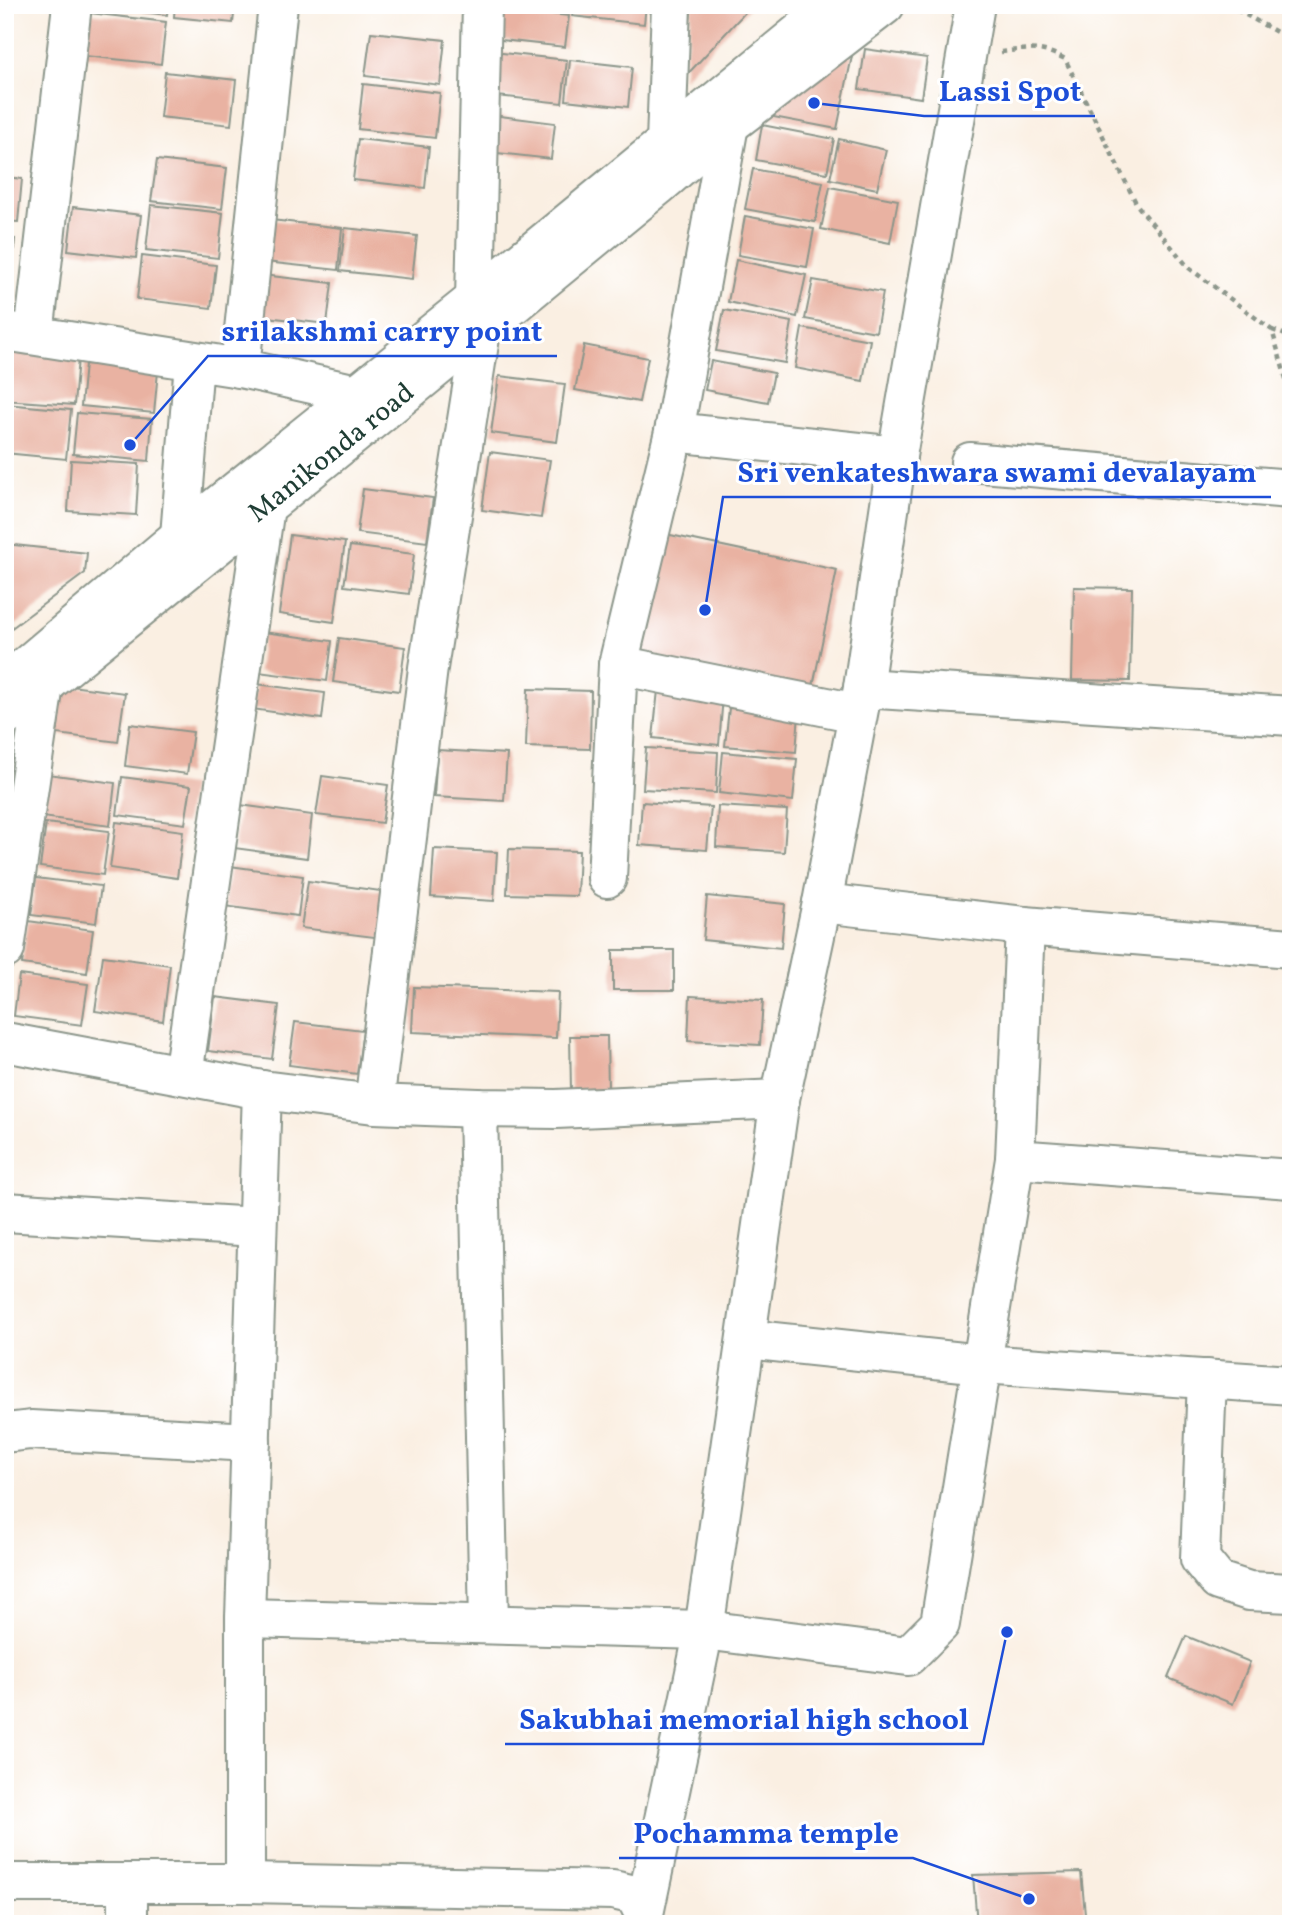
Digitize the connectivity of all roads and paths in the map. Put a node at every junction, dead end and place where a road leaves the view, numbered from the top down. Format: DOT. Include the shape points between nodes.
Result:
graph roads {
  1 [pos="72,5"];
  2 [pos="278,5"];
  3 [pos="482,5"];
  4 [pos="671,5"];
  5 [pos="833,5"];
  6 [pos="885,5"];
  7 [pos="975,5"];
  8 [pos="1228,5"];
  9 [pos="1291,40"];
  10 [pos="965,56"];
  11 [pos="729,125"];
  12 [pos="666,142"];
  13 [pos="478,315"];
  14 [pos="1272,330"];
  15 [pos="20,333"];
  16 [pos="1291,337"];
  17 [pos="194,362"];
  18 [pos="240,368"];
  19 [pos="357,394"];
  20 [pos="1291,396"];
  21 [pos="674,432"];
  22 [pos="897,456"];
  23 [pos="970,462"];
  24 [pos="1291,489"];
  25 [pos="265,507"];
  26 [pos="180,536"];
  27 [pos="618,665"];
  28 [pos="5,684"];
  29 [pos="44,685"];
  30 [pos="860,700"];
  31 [pos="5,716"];
  32 [pos="1291,716"];
  33 [pos="607,878"];
  34 [pos="822,903"];
  35 [pos="1025,926"];
  36 [pos="1291,948"];
  37 [pos="5,949"];
  38 [pos="5,1042"];
  39 [pos="183,1075"];
  40 [pos="262,1090"];
  41 [pos="780,1099"];
  42 [pos="374,1104"];
  43 [pos="478,1108"];
  44 [pos="1015,1159"];
  45 [pos="1291,1179"];
  46 [pos="5,1212"];
  47 [pos="257,1227"];
  48 [pos="746,1339"];
  49 [pos="982,1364"];
  50 [pos="1207,1379"];
  51 [pos="1291,1385"];
  52 [pos="5,1433"];
  53 [pos="251,1442"];
  54 [pos="1291,1593"];
  55 [pos="245,1618"];
  56 [pos="489,1624"];
  57 [pos="704,1630"];
  58 [pos="5,1883"];
  59 [pos="245,1883"];
  60 [pos="128,1884"];
  61 [pos="644,1919"];
  62 [pos="128,1924"];
  1 -- 15 [label="street"];
  2 -- 18 [label="street"];
  3 -- 13 [label="street"];
  4 -- 12 [label="street"];
  5 -- 12 [label="street, Manikonda road"];
  6 -- 11 [label="street, Manikonda road"];
  7 -- 10 [label="street"];
  8 -- 9 [label="path"];
  10 -- 14 [label="path" via="1032,49 1065,59 1137,205 1189,268"];
  10 -- 22 [label="street"];
  11 -- 13 [label="street, Manikonda road"];
  11 -- 21 [label="street"];
  12 -- 13 [label="street, Manikonda road"];
  13 -- 19 [label="street, Manikonda road"];
  13 -- 25 [label="street, Manikonda road"];
  13 -- 42 [label="street"];
  14 -- 16 [label="path"];
  14 -- 20 [label="path"];
  15 -- 17 [label="street"];
  17 -- 18 [label="street"];
  17 -- 26 [label="street"];
  18 -- 19 [label="street"];
  19 -- 26 [label="street, Manikonda road"];
  21 -- 22 [label="street"];
  21 -- 27 [label="street"];
  22 -- 30 [label="street"];
  23 -- 24 [label="street"];
  25 -- 29 [label="street, Manikonda road"];
  25 -- 39 [label="street"];
  26 -- 28 [label="street, Manikonda road"];
  27 -- 30 [label="street"];
  27 -- 33 [label="street"];
  29 -- 31 [label="street, Manikonda road"];
  29 -- 37 [label="street"];
  30 -- 32 [label="street"];
  30 -- 34 [label="street"];
  34 -- 35 [label="street"];
  34 -- 41 [label="street"];
  35 -- 36 [label="street"];
  35 -- 44 [label="street"];
  38 -- 39 [label="street"];
  39 -- 40 [label="street"];
  40 -- 42 [label="street"];
  40 -- 47 [label="street"];
  41 -- 43 [label="street"];
  41 -- 48 [label="street"];
  42 -- 43 [label="street"];
  43 -- 56 [label="street"];
  44 -- 45 [label="street"];
  44 -- 49 [label="street"];
  46 -- 47 [label="street"];
  47 -- 53 [label="street"];
  48 -- 49 [label="street"];
  48 -- 57 [label="street"];
  49 -- 50 [label="street"];
  49 -- 57 [label="street" via="940,1624 908,1656"];
  50 -- 51 [label="street"];
  50 -- 54 [label="street" via="1199,1559 1217,1581 1248,1591"];
  52 -- 53 [label="street" via="31,1430"];
  53 -- 55 [label="street"];
  55 -- 56 [label="street"];
  55 -- 59 [label="street"];
  56 -- 57 [label="street"];
  57 -- 61 [label="street"];
  58 -- 60 [label="street"];
  59 -- 60 [label="street"];
  59 -- 61 [label="street" via="612,1890 635,1895"];
  60 -- 62 [label="street"];
}
